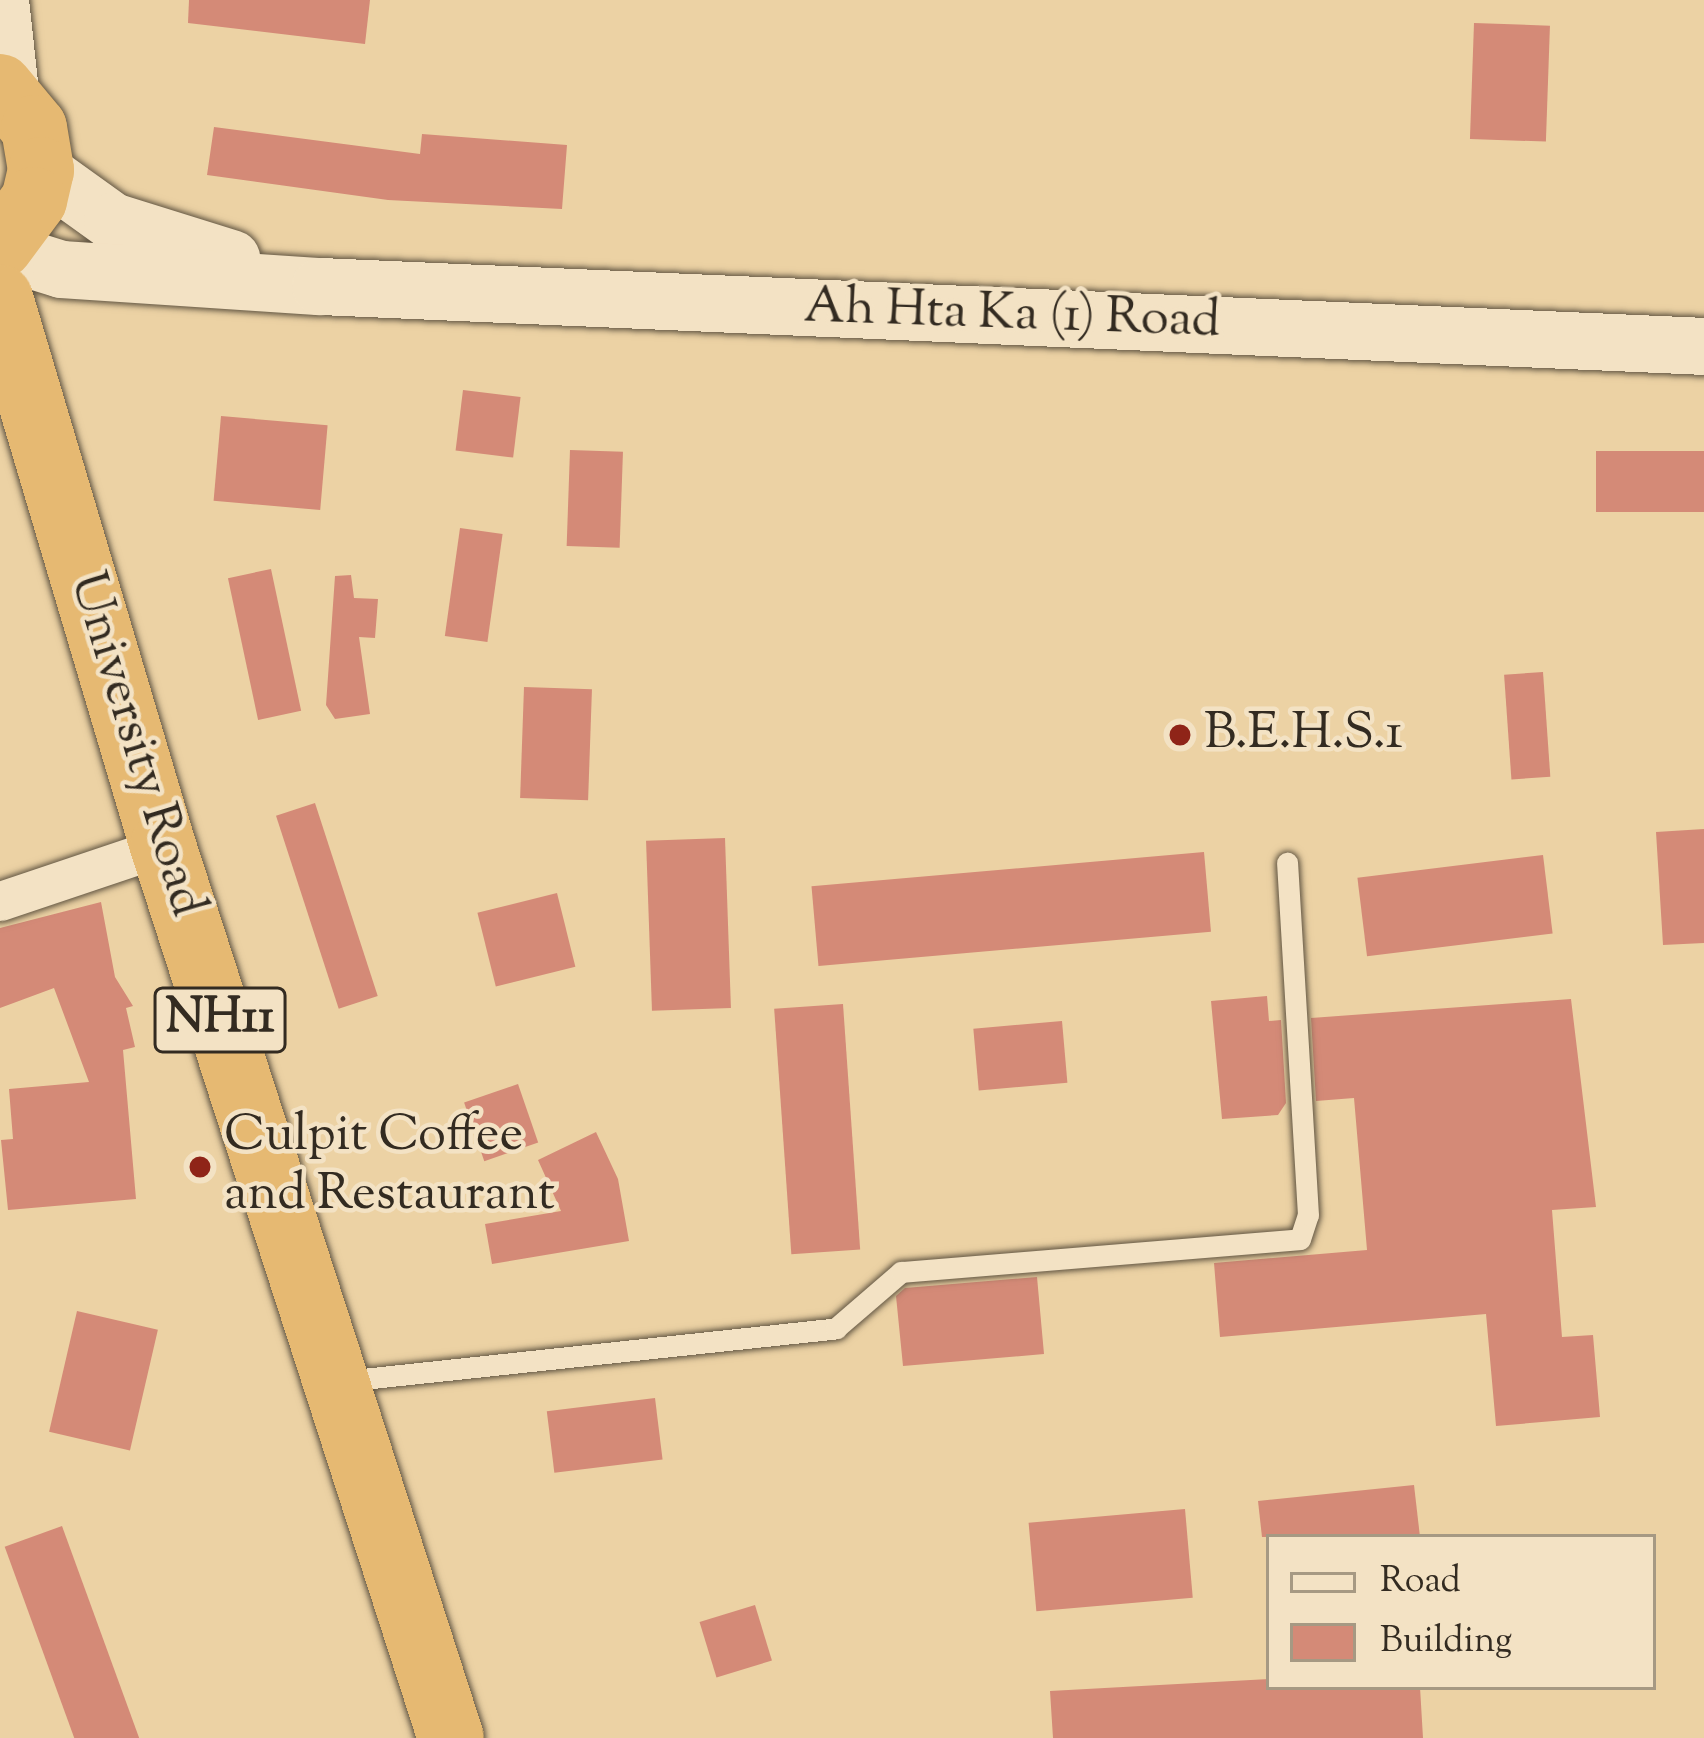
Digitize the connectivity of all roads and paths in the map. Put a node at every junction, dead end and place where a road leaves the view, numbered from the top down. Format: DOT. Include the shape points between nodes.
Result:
graph roads {
  1 [pos="1,0"];
  2 [pos="5,90"];
  3 [pos="41,170"];
  4 [pos="0,248"];
  5 [pos="320,286"];
  6 [pos="0,298"];
  7 [pos="1704,346"];
  8 [pos="164,847"];
  9 [pos="1287,863"];
  10 [pos="0,901"];
  11 [pos="337,1382"];
  12 [pos="451,1738"];
  1 -- 2 [label="street"];
  2 -- 3 [label="highway" via="34,128"];
  3 -- 4 [label="highway" via="27,214"];
  3 -- 5 [label="street" via="112,221"];
  4 -- 5 [label="street" via="61,269"];
  5 -- 7 [label="street, Ah Hta Ka (1) Road"];
  6 -- 8 [label="highway, University Road / NH11"];
  8 -- 10 [label="street"];
  8 -- 11 [label="highway, University Road / NH11"];
  9 -- 11 [label="lane" via="1308,1215 1300,1239 902,1272 836,1328"];
  11 -- 12 [label="highway, University Road / NH11"];
}
